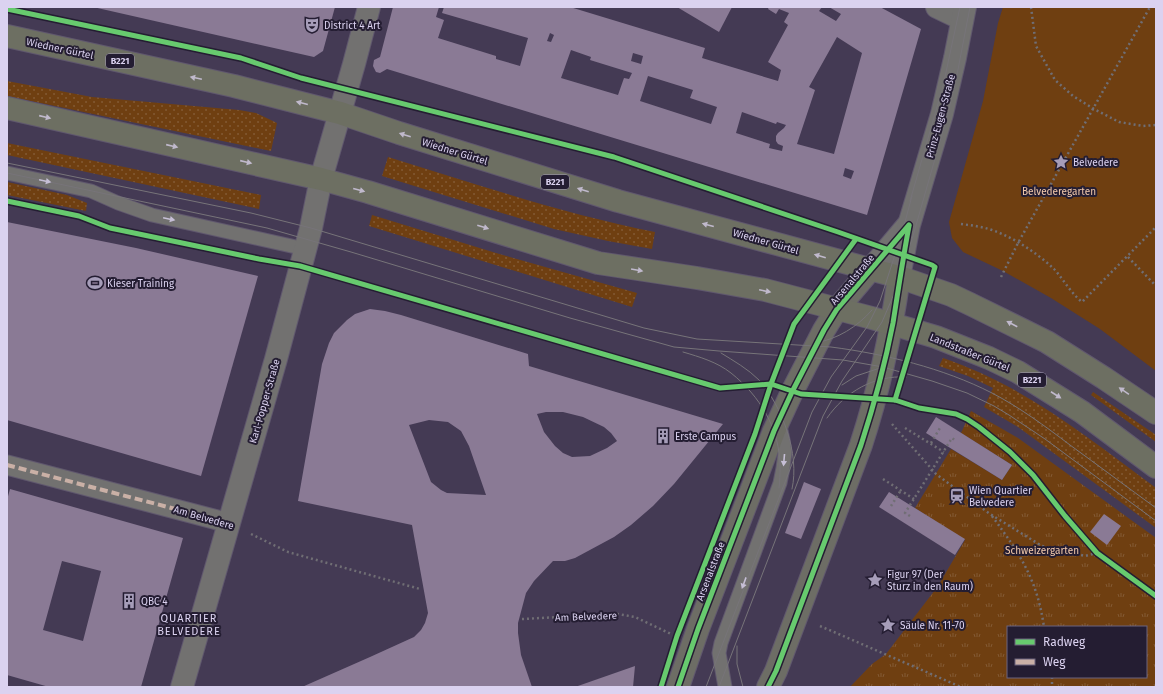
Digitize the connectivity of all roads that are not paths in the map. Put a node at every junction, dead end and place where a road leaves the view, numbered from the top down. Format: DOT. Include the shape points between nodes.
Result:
graph roads {
  1 [pos="368,7"];
  2 [pos="937,7"];
  3 [pos="963,13"];
  4 [pos="7,36"];
  5 [pos="7,108"];
  6 [pos="340,113"];
  7 [pos="7,173"];
  8 [pos="321,179"];
  9 [pos="909,225"];
  10 [pos="305,249"];
  11 [pos="871,269"];
  12 [pos="900,277"];
  13 [pos="837,309"];
  14 [pos="885,321"];
  15 [pos="1156,413"];
  16 [pos="778,422"];
  17 [pos="7,465"];
  18 [pos="1156,466"];
  19 [pos="229,523"];
  20 [pos="182,687"];
  21 [pos="678,687"];
  22 [pos="724,687"];
  23 [pos="768,687"];
  1 -- 6 [label="street, Karl-Popper-Straße"];
  2 -- 3 [label="street"];
  3 -- 9 [label="street, Prinz-Eugen-Straße" via="942,114"];
  6 -- 4 [label="main road, Wiedner Gürtel / B221, one-way" via="234,86"];
  5 -- 8 [label="main road, B221, one-way"];
  6 -- 8 [label="street, Karl-Popper-Straße"];
  11 -- 6 [label="main road, Wiedner Gürtel / B221, one-way" via="618,201"];
  7 -- 10 [label="lane, one-way" via="91,191 152,215"];
  8 -- 10 [label="street, Karl-Popper-Straße"];
  8 -- 13 [label="main road, B221, one-way" via="598,263 765,290"];
  9 -- 11 [label="street, Arsenalstraße"];
  9 -- 12 [label="street"];
  10 -- 19 [label="street, Karl-Popper-Straße"];
  11 -- 12 [label="main road, Wiedner Gürtel / B221"];
  11 -- 13 [label="main road, Arsenalstraße"];
  12 -- 14 [label="main road"];
  15 -- 12 [label="main road, B221, one-way" via="1104,378 997,316 958,298"];
  13 -- 14 [label="main road, B221"];
  13 -- 16 [label="main road, Arsenalstraße" via="815,346"];
  14 -- 18 [label="main road, Landstraßer Gürtel / B221, one-way" via="958,345 1018,372 1082,412"];
  14 -- 23 [label="main road" via="876,399 861,445"];
  16 -- 21 [label="main road, Arsenalstraße"];
  16 -- 22 [label="lane, one-way" via="785,453 784,468 775,499 721,643 719,653"];
  17 -- 19 [label="street, Am Belvedere"];
  19 -- 20 [label="street, Karl-Popper-Straße"];
}
